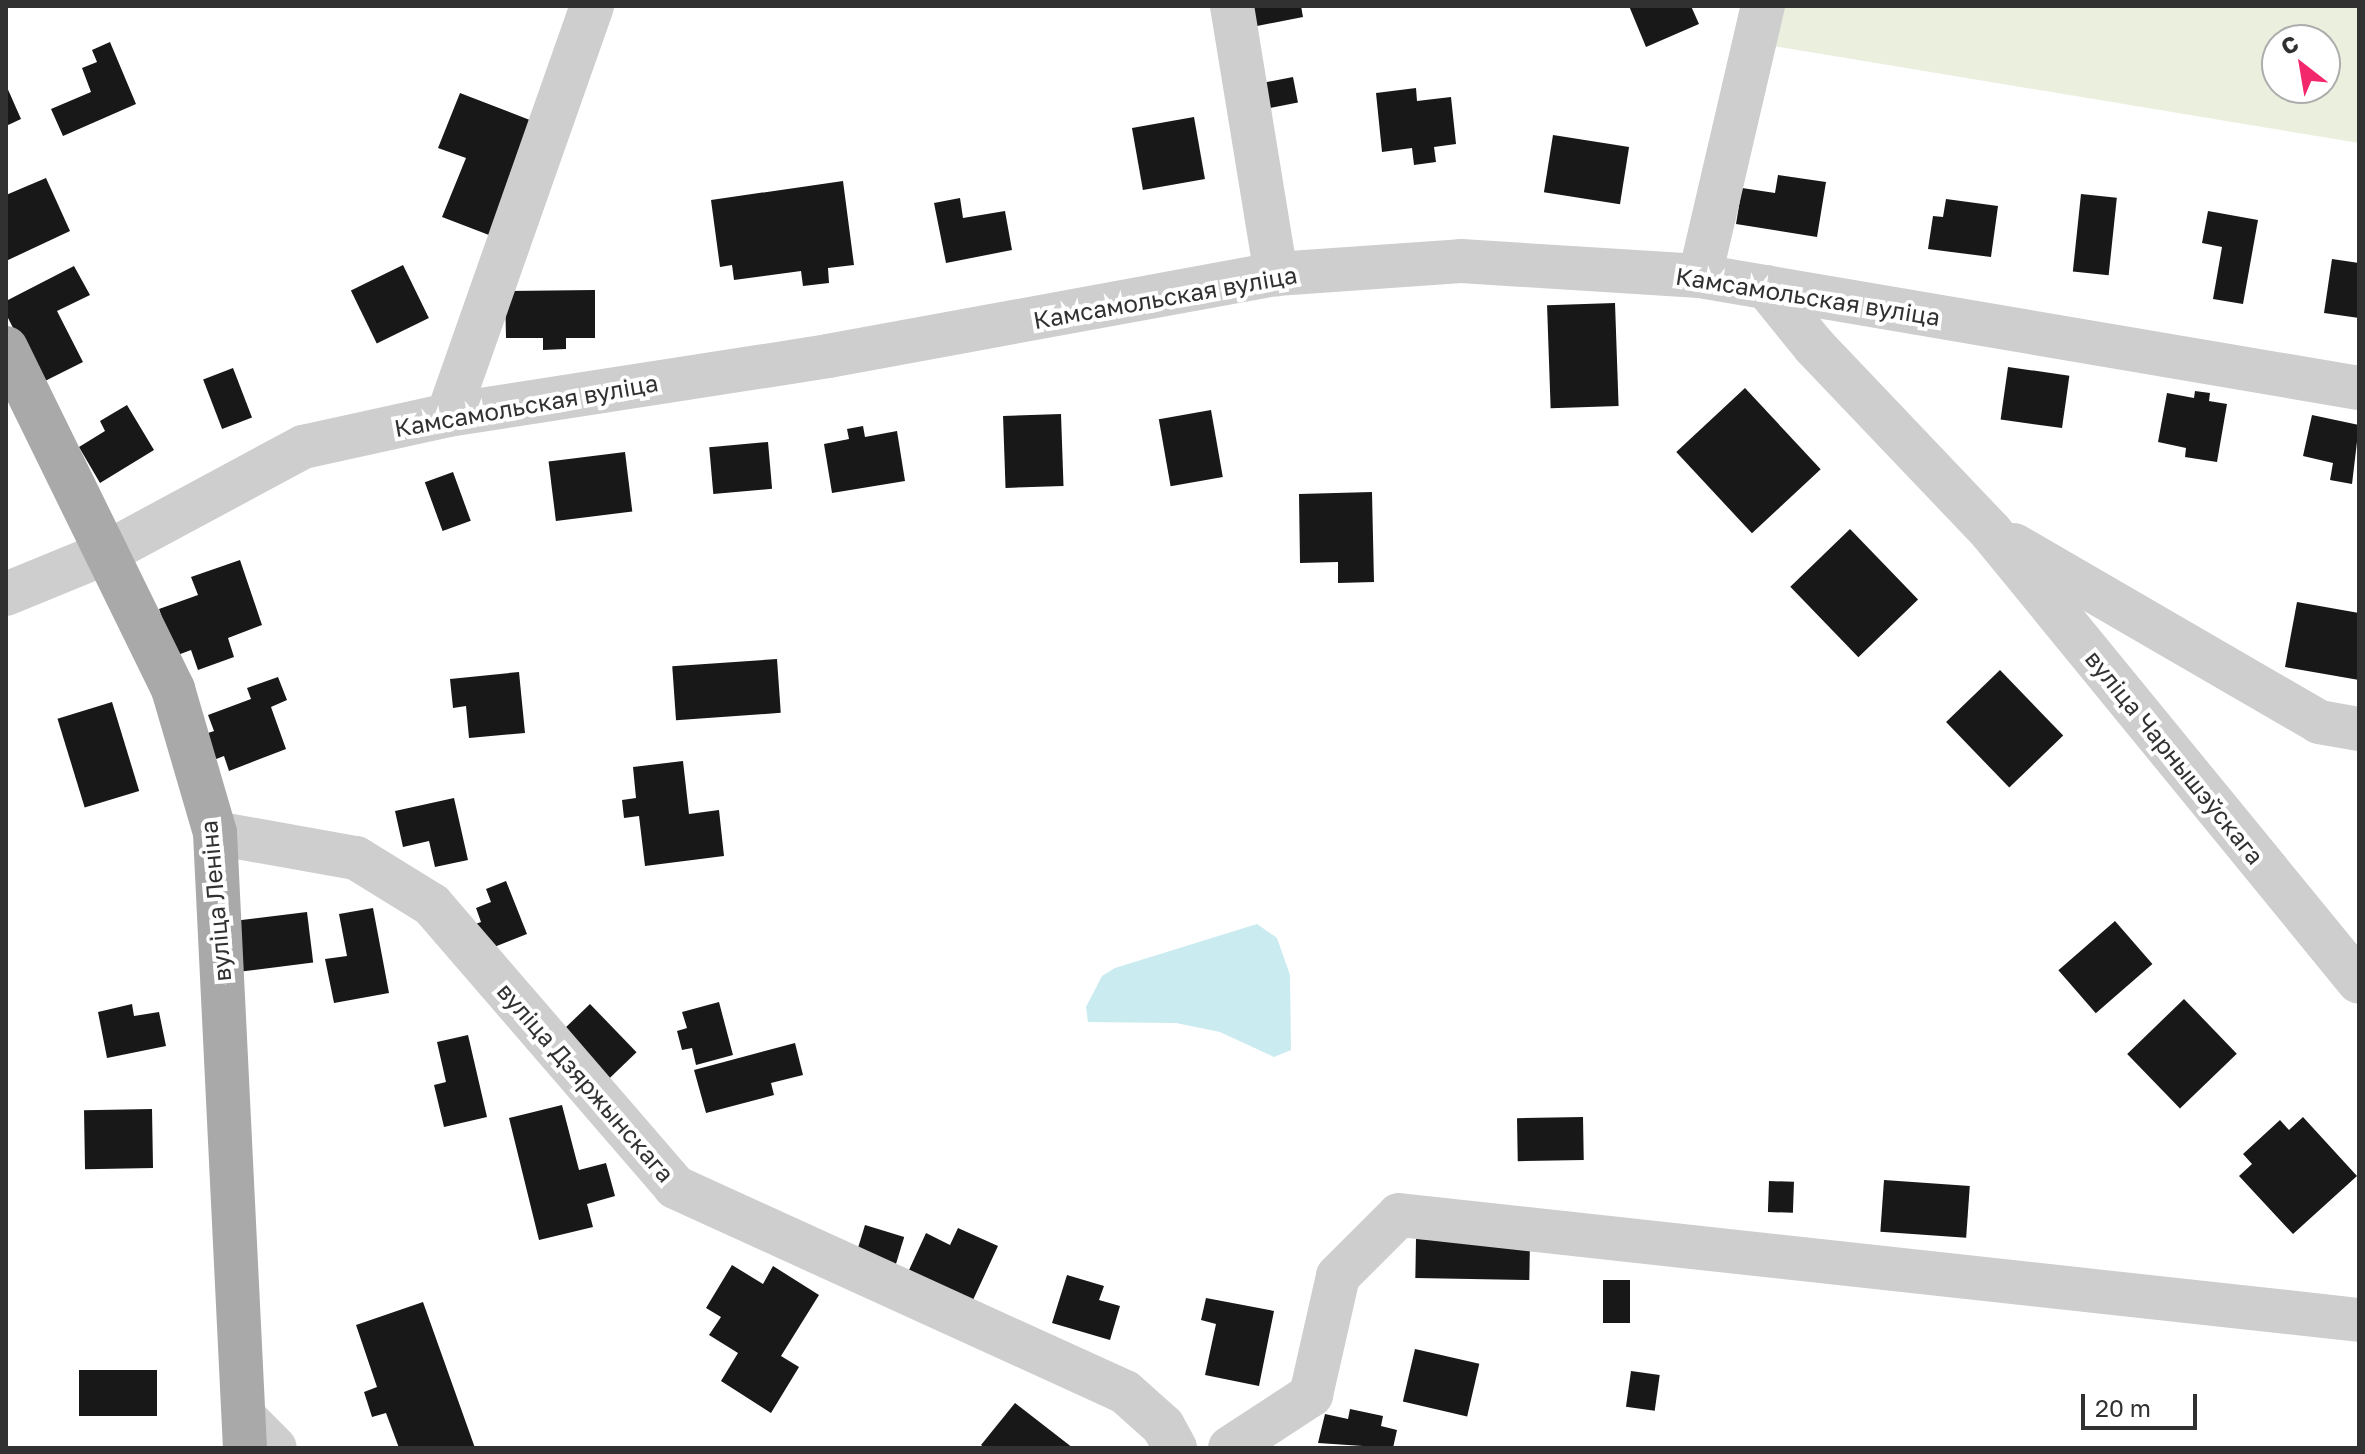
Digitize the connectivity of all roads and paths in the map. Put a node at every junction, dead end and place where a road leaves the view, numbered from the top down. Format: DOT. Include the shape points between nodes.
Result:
graph roads {
  1 [pos="592,6"];
  2 [pos="1232,6"];
  3 [pos="1763,6"];
  4 [pos="1276,274"];
  5 [pos="1700,276"];
  6 [pos="1766,287"];
  7 [pos="6,348"];
  8 [pos="2359,388"];
  9 [pos="448,415"];
  10 [pos="1991,532"];
  11 [pos="106,553"];
  12 [pos="6,594"];
  13 [pos="2359,729"];
  14 [pos="215,833"];
  15 [pos="2359,982"];
  16 [pos="2359,1320"];
  17 [pos="255,1438"];
  18 [pos="1175,1448"];
  19 [pos="1230,1448"];
  1 -- 9 [label="street"];
  2 -- 4 [label="street"];
  3 -- 5 [label="street"];
  4 -- 5 [label="street, Камсамольская вуліца" via="1461,261"];
  4 -- 9 [label="street, Камсамольская вуліца" via="828,356"];
  5 -- 6 [label="street, Камсамольская вуліца"];
  6 -- 8 [label="street, Камсамольская вуліца"];
  6 -- 10 [label="street, вуліца Чарнышэўскага" via="1814,346"];
  7 -- 11 [label="main road, вуліца Леніна"];
  9 -- 11 [label="street, Камсамольская вуліца" via="303,447"];
  10 -- 13 [label="street, вуліца Чарнышэўскага" via="2319,722"];
  10 -- 15 [label="street, вуліца Чарнышэўскага"];
  11 -- 12 [label="street, Камсамольская вуліца"];
  11 -- 14 [label="main road, вуліца Леніна" via="173,689"];
  14 -- 17 [label="main road, вуліца Леніна"];
  14 -- 18 [label="street, вуліца Дзяржынскага" via="356,858 432,905 675,1187 1125,1392 1163,1426"];
  16 -- 19 [label="street" via="1399,1215 1338,1276 1311,1395"];
}
